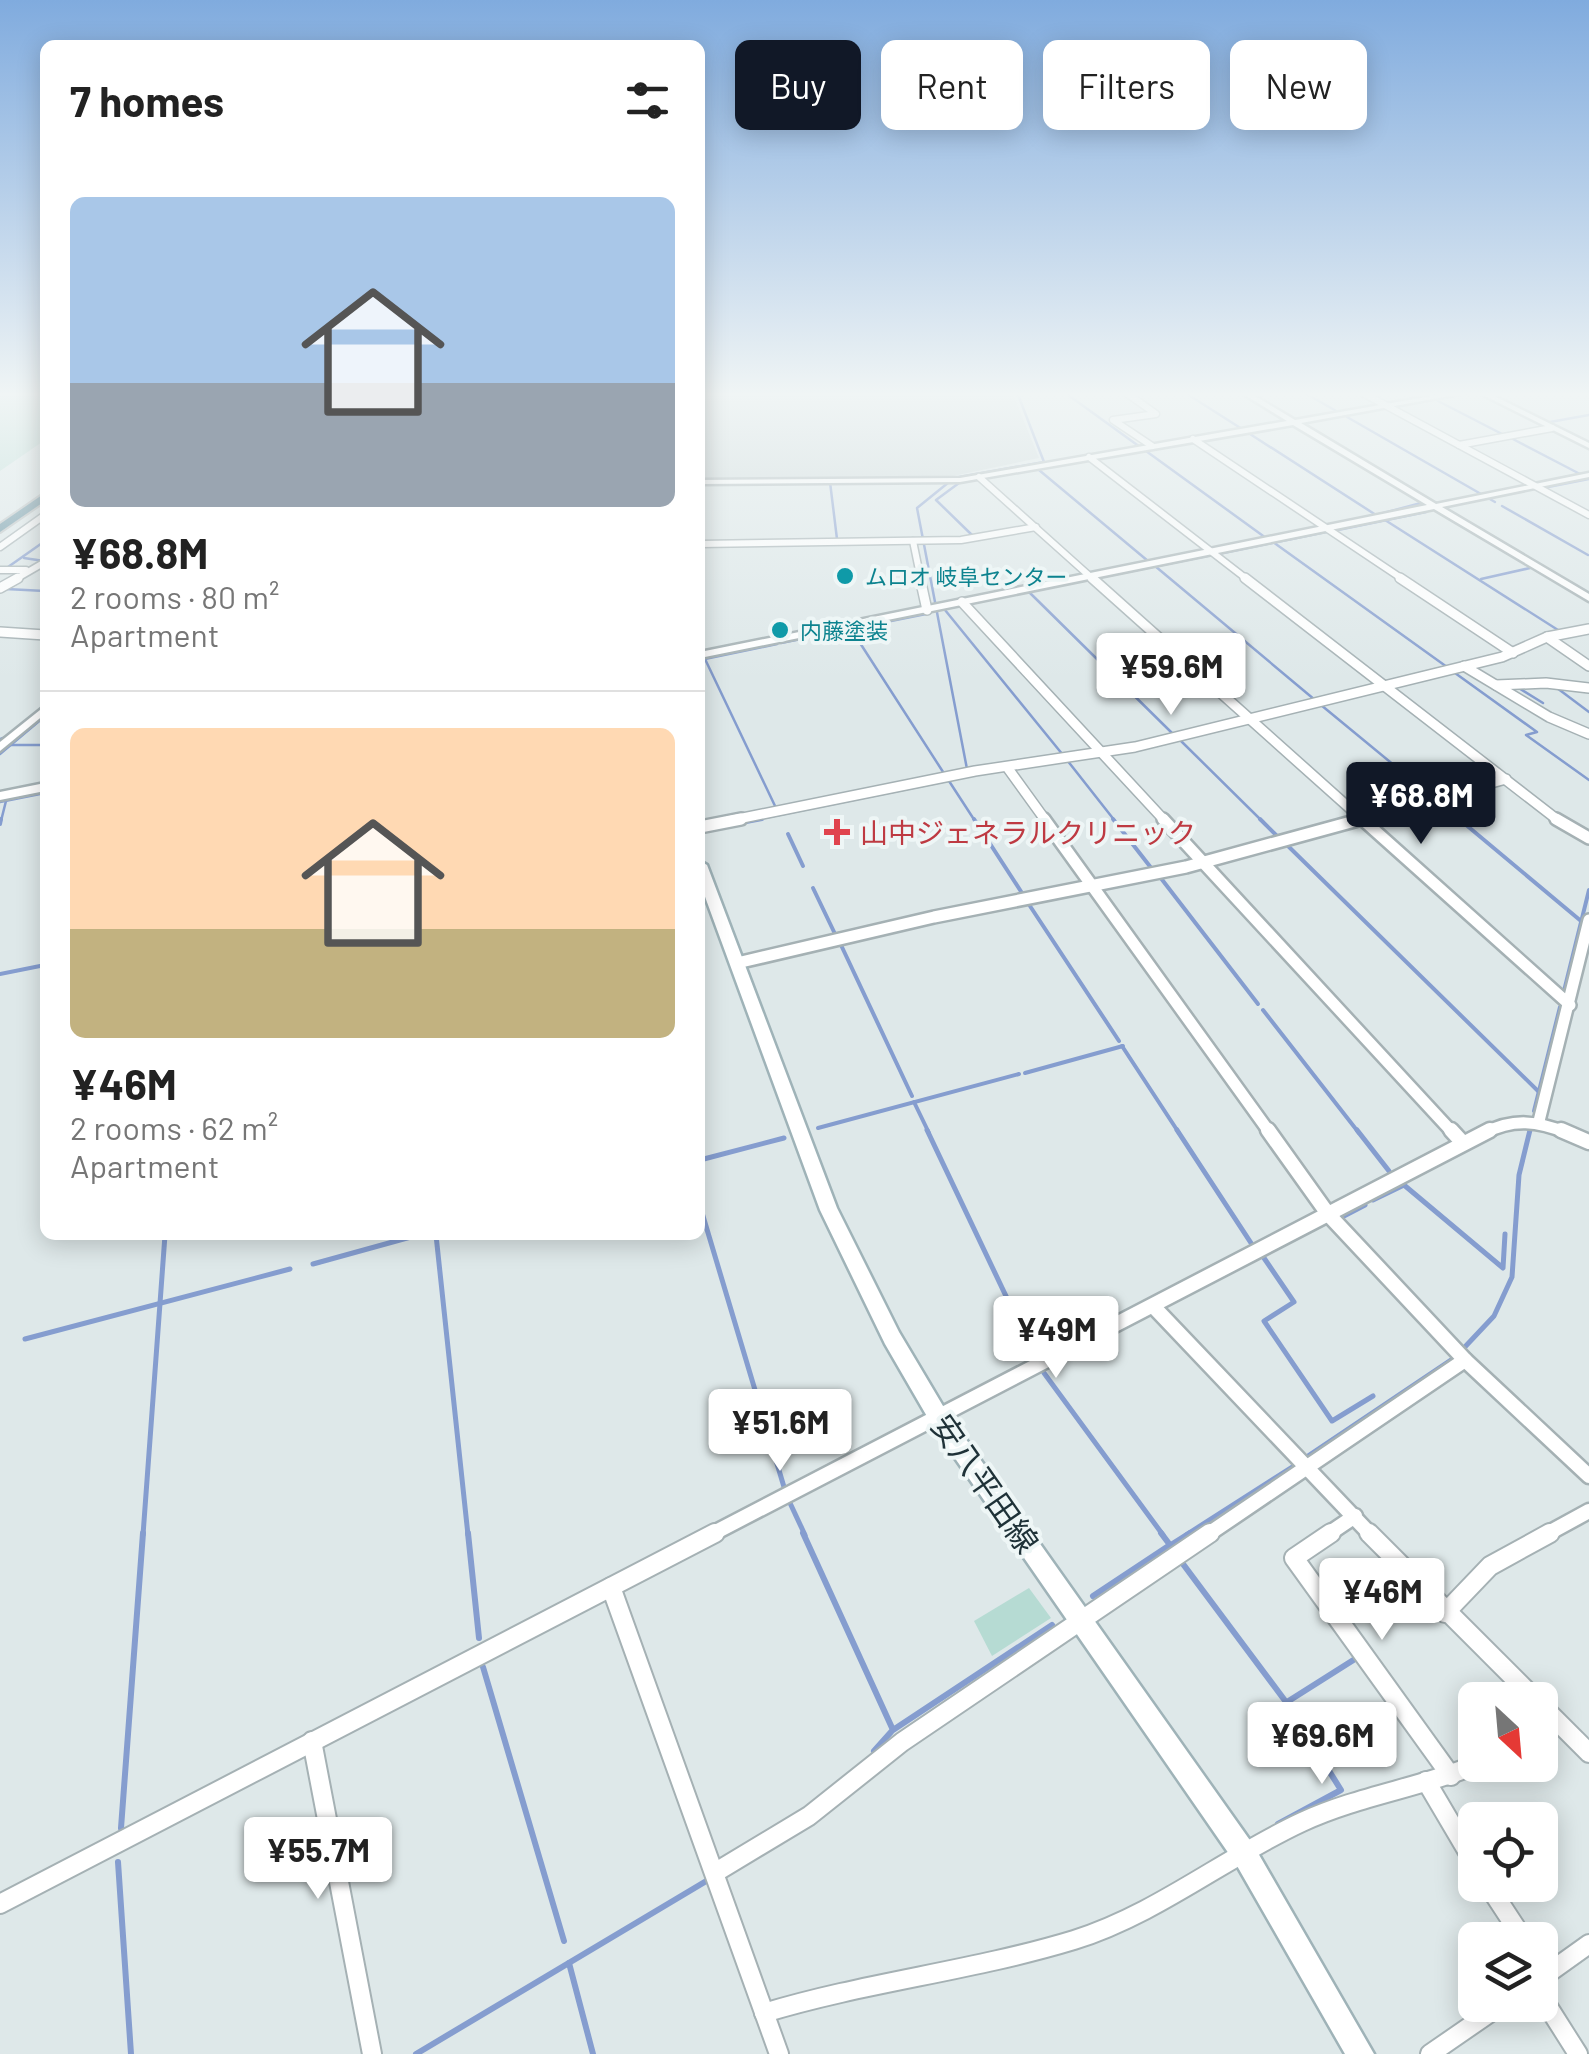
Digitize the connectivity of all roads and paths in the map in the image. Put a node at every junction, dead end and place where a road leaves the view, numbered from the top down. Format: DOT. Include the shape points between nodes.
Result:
graph roads {
  1 [pos="991,488"];
  2 [pos="1128,488"];
  3 [pos="1265,488"];
  4 [pos="1401,488"];
  5 [pos="1527,488"];
  6 [pos="1539,488"];
  7 [pos="40,500"];
  8 [pos="1433,507"];
  9 [pos="1589,515"];
  10 [pos="40,523"];
  11 [pos="1036,527"];
  12 [pos="1326,528"];
  13 [pos="0,529"];
  14 [pos="919,541"];
  15 [pos="705,544"];
  16 [pos="0,547"];
  17 [pos="1212,552"];
  18 [pos="40,565"];
  19 [pos="0,570"];
  20 [pos="30,570"];
  21 [pos="40,571"];
  22 [pos="1091,577"];
  23 [pos="0,588"];
  24 [pos="1589,598"];
  25 [pos="962,602"];
  26 [pos="933,609"];
  27 [pos="1589,628"];
  28 [pos="0,632"];
  29 [pos="40,635"];
  30 [pos="1547,637"];
  31 [pos="1514,653"];
  32 [pos="705,654"];
  33 [pos="1464,666"];
  34 [pos="1589,666"];
  35 [pos="1385,685"];
  36 [pos="1496,685"];
  37 [pos="1589,688"];
  38 [pos="40,713"];
  39 [pos="1249,718"];
  40 [pos="1589,734"];
  41 [pos="2,744"];
  42 [pos="1100,752"];
  43 [pos="1007,766"];
  44 [pos="1506,778"];
  45 [pos="40,788"];
  46 [pos="0,796"];
  47 [pos="1361,820"];
  48 [pos="705,826"];
  49 [pos="1589,838"];
  50 [pos="1202,862"];
  51 [pos="705,878"];
  52 [pos="1091,884"];
  53 [pos="1589,920"];
  54 [pos="737,963"];
  55 [pos="1570,1005"];
  56 [pos="1539,1122"];
  57 [pos="1589,1142"];
  58 [pos="1463,1143"];
  59 [pos="1328,1214"];
  60 [pos="1153,1306"];
  61 [pos="1465,1360"];
  62 [pos="939,1418"];
  63 [pos="1308,1466"];
  64 [pos="1589,1476"];
  65 [pos="1589,1512"];
  66 [pos="1355,1516"];
  67 [pos="611,1586"];
  68 [pos="1445,1612"];
  69 [pos="1082,1619"];
  70 [pos="1517,1682"];
  71 [pos="1558,1722"];
  72 [pos="312,1741"];
  73 [pos="1589,1753"];
  74 [pos="1458,1773"];
  75 [pos="1451,1776"];
  76 [pos="1426,1781"];
  77 [pos="1458,1835"];
  78 [pos="1245,1855"];
  79 [pos="716,1872"];
  80 [pos="0,1904"];
  81 [pos="1589,1944"];
  82 [pos="1558,1966"];
  83 [pos="1558,2012"];
  84 [pos="764,2013"];
  85 [pos="1477,2022"];
  86 [pos="372,2054"];
  87 [pos="779,2054"];
  88 [pos="1360,2054"];
  89 [pos="1430,2054"];
  90 [pos="1578,2054"];
  1 -- 11 [label="street"];
  2 -- 17 [label="street"];
  3 -- 12 [label="street"];
  4 -- 8 [label="street"];
  5 -- 8 [label="street"];
  6 -- 9 [label="street"];
  7 -- 13 [label="main road"];
  8 -- 12 [label="street"];
  8 -- 24 [label="street"];
  10 -- 16 [label="street"];
  11 -- 14 [label="street"];
  11 -- 22 [label="street"];
  12 -- 17 [label="street"];
  12 -- 31 [label="street"];
  14 -- 15 [label="street"];
  14 -- 26 [label="street"];
  17 -- 22 [label="street"];
  17 -- 35 [label="street"];
  18 -- 20 [label="street"];
  19 -- 20 [label="street"];
  20 -- 21 [label="street"];
  20 -- 23 [label="street"];
  22 -- 25 [label="street"];
  22 -- 39 [label="street"];
  25 -- 26 [label="street"];
  25 -- 42 [label="street"];
  26 -- 32 [label="street"];
  27 -- 30 [label="street"];
  28 -- 29 [label="street"];
  30 -- 31 [label="street"];
  30 -- 34 [label="street"];
  31 -- 33 [label="street"];
  33 -- 35 [label="street"];
  33 -- 36 [label="street"];
  35 -- 39 [label="street"];
  35 -- 44 [label="street"];
  36 -- 37 [label="street"];
  36 -- 40 [label="street"];
  38 -- 41 [label="street"];
  39 -- 42 [label="street"];
  39 -- 47 [label="street"];
  42 -- 43 [label="street"];
  42 -- 50 [label="street"];
  43 -- 48 [label="street"];
  43 -- 52 [label="street"];
  44 -- 47 [label="street"];
  44 -- 49 [label="street"];
  45 -- 46 [label="street"];
  47 -- 50 [label="street"];
  47 -- 55 [label="street"];
  50 -- 52 [label="street"];
  50 -- 58 [label="street"];
  51 -- 54 [label="main road, 安八平田線"];
  52 -- 54 [label="street"];
  52 -- 59 [label="street"];
  53 -- 55 [label="street"];
  54 -- 62 [label="main road, 安八平田線" via="842,1238"];
  55 -- 56 [label="street"];
  56 -- 57 [label="street"];
  56 -- 58 [label="street" via="1502,1124"];
  58 -- 59 [label="street"];
  59 -- 60 [label="street"];
  59 -- 61 [label="street"];
  60 -- 62 [label="street"];
  60 -- 63 [label="street"];
  61 -- 63 [label="street"];
  61 -- 64 [label="street"];
  62 -- 67 [label="street"];
  62 -- 69 [label="main road, 安八平田線"];
  63 -- 66 [label="street"];
  63 -- 69 [label="street"];
  65 -- 68 [label="street" via="1490,1566"];
  66 -- 68 [label="street"];
  66 -- 75 [label="street" via="1294,1558"];
  67 -- 72 [label="street"];
  67 -- 79 [label="street"];
  68 -- 70 [label="street"];
  69 -- 78 [label="main road, 安八平田線"];
  69 -- 79 [label="street" via="902,1742 809,1816"];
  71 -- 73 [label="street"];
  72 -- 80 [label="street"];
  72 -- 86 [label="street"];
  74 -- 75 [label="street"];
  75 -- 76 [label="street"];
  76 -- 77 [label="street"];
  76 -- 78 [label="street" via="1330,1810"];
  78 -- 84 [label="street" via="1116,1925 1074,1940"];
  78 -- 88 [label="main road, 安八平田線"];
  79 -- 84 [label="street"];
  81 -- 82 [label="street"];
  83 -- 90 [label="street"];
  84 -- 87 [label="street"];
  85 -- 89 [label="street"];
}
